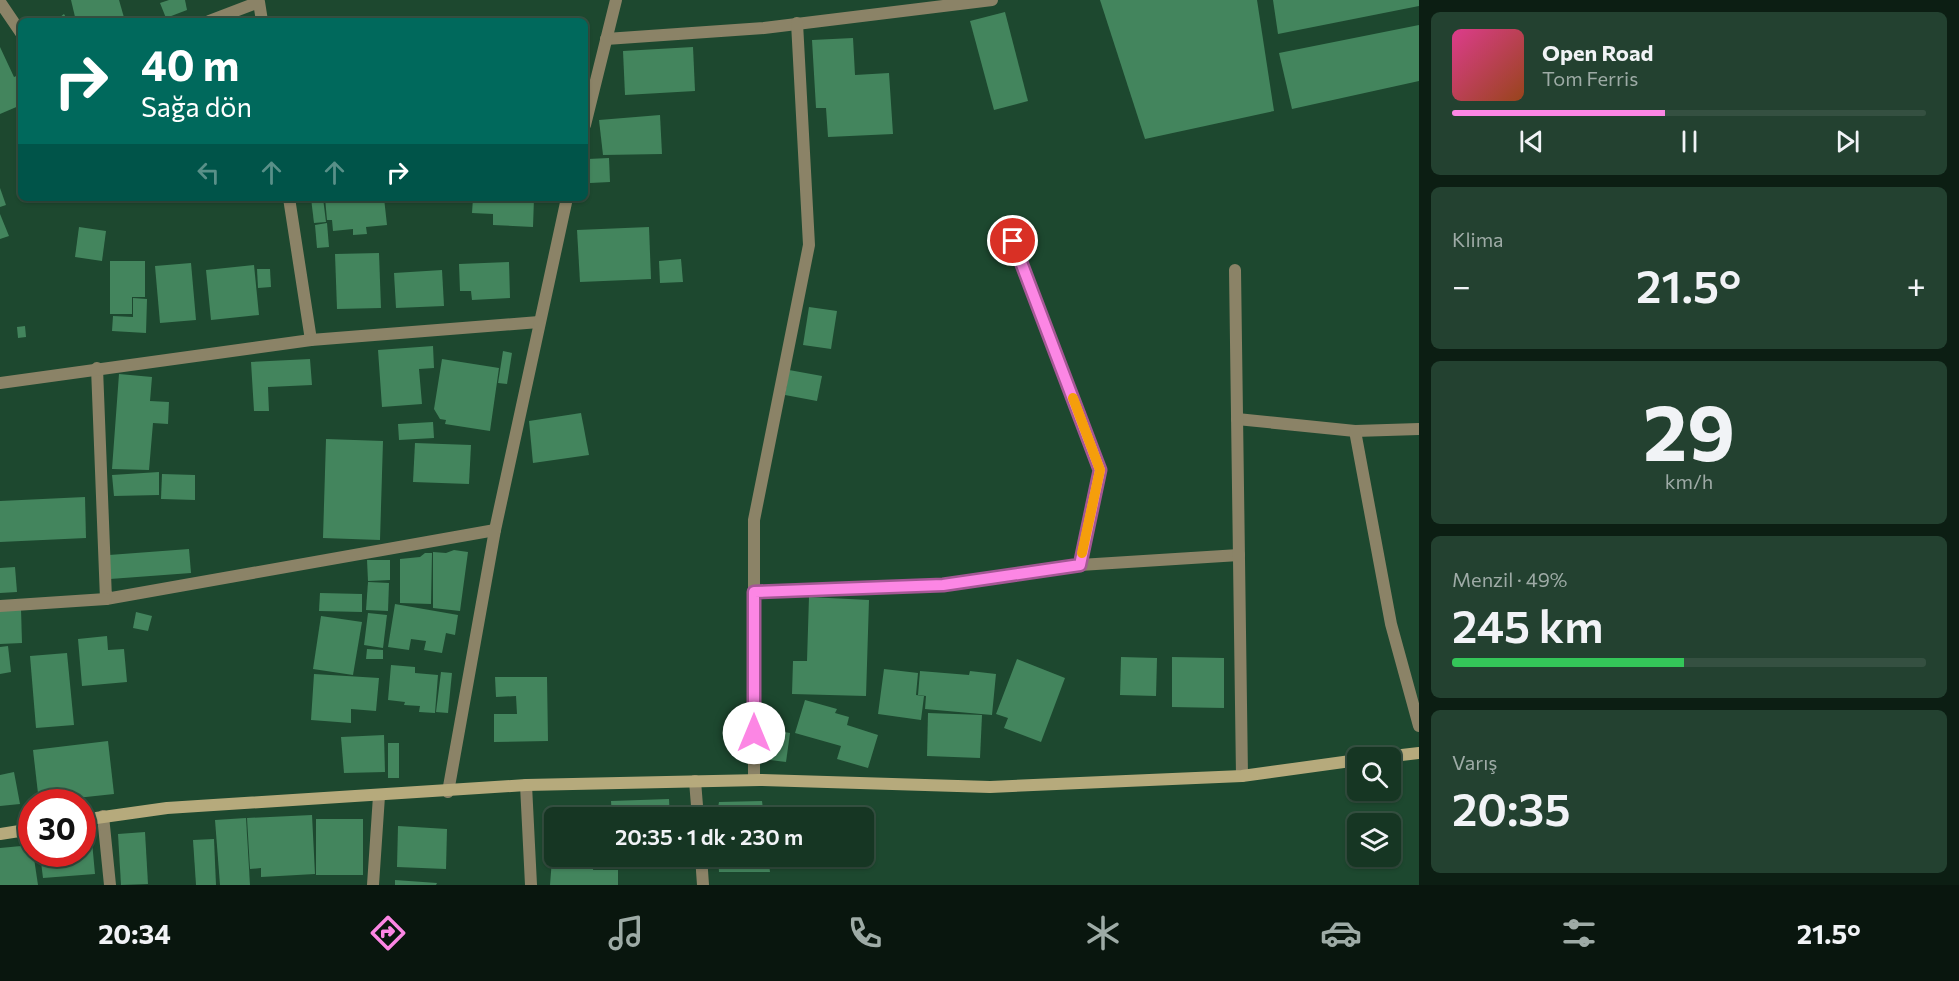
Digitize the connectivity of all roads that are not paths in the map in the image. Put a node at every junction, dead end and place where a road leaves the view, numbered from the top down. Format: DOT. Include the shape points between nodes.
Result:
graph roads {
  1 [pos="616,0"];
  2 [pos="992,0"];
  3 [pos="0,2"];
  4 [pos="217,18"];
  5 [pos="262,18"];
  6 [pos="797,23"];
  7 [pos="18,29"];
  8 [pos="606,39"];
  9 [pos="588,113"];
  10 [pos="289,201"];
  11 [pos="566,201"];
  12 [pos="1013,241"];
  13 [pos="1235,270"];
  14 [pos="539,322"];
  15 [pos="311,340"];
  16 [pos="97,368"];
  17 [pos="0,383"];
  18 [pos="1237,419"];
  19 [pos="1419,429"];
  20 [pos="1355,431"];
  21 [pos="495,530"];
  22 [pos="1239,555"];
  23 [pos="1080,565"];
  24 [pos="754,592"];
  25 [pos="106,599"];
  26 [pos="0,606"];
  27 [pos="1419,726"];
  28 [pos="1419,753"];
  29 [pos="1401,755"];
  30 [pos="1347,762"];
  31 [pos="1242,776"];
  32 [pos="754,780"];
  33 [pos="695,781"];
  34 [pos="526,785"];
  35 [pos="448,792"];
  36 [pos="379,796"];
  37 [pos="697,807"];
  38 [pos="103,816"];
  39 [pos="96,817"];
  40 [pos="18,831"];
  41 [pos="0,834"];
  42 [pos="702,867"];
  43 [pos="110,885"];
  44 [pos="373,885"];
  45 [pos="531,885"];
  46 [pos="704,885"];
  1 -- 8 [label="street"];
  2 -- 6 [label="street"];
  3 -- 7 [label="street"];
  4 -- 5 [label="street" via="259,2"];
  6 -- 8 [label="street"];
  6 -- 24 [label="street" via="809,245 754,520"];
  8 -- 9 [label="street"];
  10 -- 15 [label="street"];
  11 -- 14 [label="street"];
  12 -- 23 [label="street" via="1100,470"];
  13 -- 18 [label="street"];
  14 -- 15 [label="street"];
  14 -- 21 [label="street"];
  15 -- 16 [label="street"];
  16 -- 17 [label="street"];
  16 -- 25 [label="street"];
  18 -- 20 [label="street"];
  18 -- 22 [label="street"];
  19 -- 20 [label="street"];
  20 -- 27 [label="street" via="1391,624"];
  21 -- 25 [label="street"];
  21 -- 35 [label="street"];
  22 -- 23 [label="street"];
  22 -- 31 [label="street"];
  23 -- 24 [label="street" via="943,585"];
  24 -- 32 [label="street"];
  25 -- 26 [label="street"];
  28 -- 29 [label="street"];
  30 -- 31 [label="street"];
  31 -- 32 [label="street" via="990,787"];
  32 -- 33 [label="street"];
  33 -- 34 [label="street"];
  33 -- 37 [label="street"];
  34 -- 35 [label="street"];
  34 -- 45 [label="street"];
  35 -- 36 [label="street"];
  36 -- 38 [label="street" via="167,808"];
  36 -- 44 [label="street"];
  38 -- 39 [label="street"];
  38 -- 43 [label="street"];
  40 -- 41 [label="street"];
  42 -- 46 [label="street"];
}
